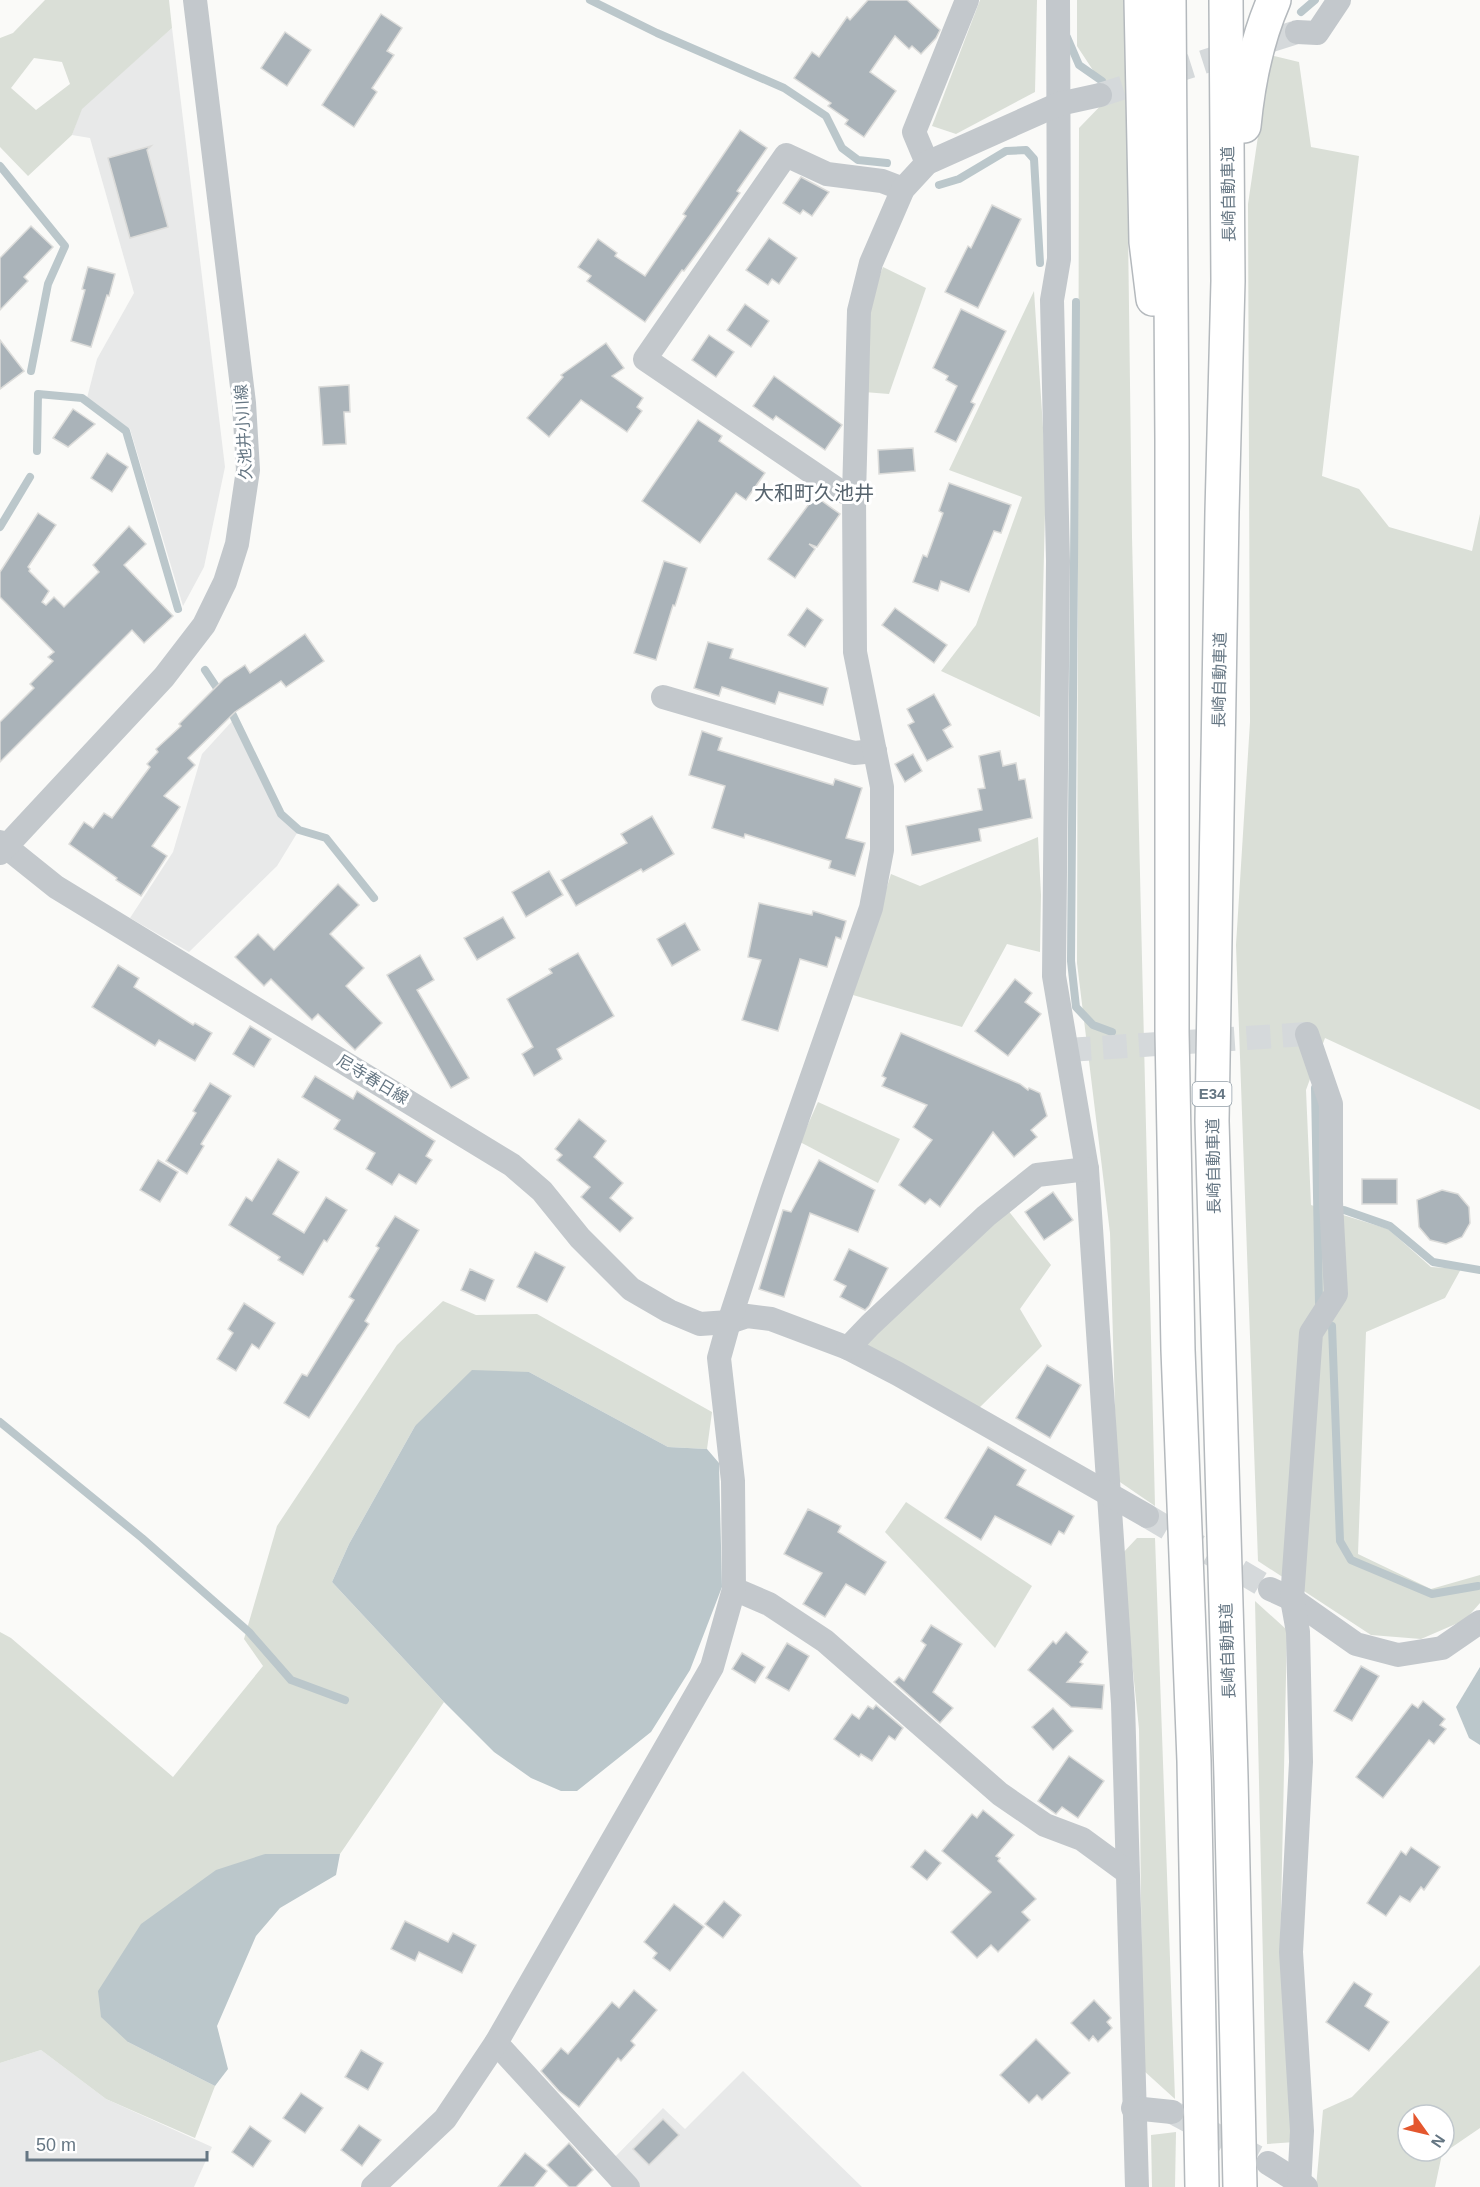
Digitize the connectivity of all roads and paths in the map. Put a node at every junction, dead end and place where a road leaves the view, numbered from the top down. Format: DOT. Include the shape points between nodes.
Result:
graph roads {
  1 [pos="195,0"];
  2 [pos="967,0"];
  3 [pos="1058,0"];
  4 [pos="1142,0"];
  5 [pos="1168,0"];
  6 [pos="1226,0"];
  7 [pos="1274,0"];
  8 [pos="1339,0"];
  9 [pos="1297,32"];
  10 [pos="1100,95"];
  11 [pos="1059,104"];
  12 [pos="927,163"];
  13 [pos="903,189"];
  14 [pos="1228,282"];
  15 [pos="1172,440"];
  16 [pos="854,495"];
  17 [pos="663,697"];
  18 [pos="875,751"];
  19 [pos="2,848"];
  20 [pos="1306,1034"];
  21 [pos="1087,1169"];
  22 [pos="729,1322"];
  23 [pos="848,1348"];
  24 [pos="1109,1494"];
  25 [pos="1147,1516"];
  26 [pos="734,1589"];
  27 [pos="1270,1589"];
  28 [pos="1292,1599"];
  29 [pos="1480,1622"];
  30 [pos="1127,1872"];
  31 [pos="496,2043"];
  32 [pos="1133,2108"];
  33 [pos="1172,2112"];
  34 [pos="1268,2163"];
  35 [pos="1302,2186"];
  36 [pos="373,2187"];
  37 [pos="628,2187"];
  38 [pos="1137,2187"];
  39 [pos="1202,2187"];
  40 [pos="1240,2187"];
  1 -- 19 [label="street, 久池井小川線" via="243,403 248,470 237,544 225,582 204,626 164,677"];
  2 -- 12 [label="street" via="914,132"];
  3 -- 11 [label="street"];
  4 -- 15 [label="highway" via="1146,242"];
  5 -- 15 [label="highway, E34"];
  6 -- 14 [label="highway, 長崎自動車道 / E34"];
  7 -- 14 [label="highway" via="1247,92"];
  8 -- 9 [label="street" via="1317,33"];
  10 -- 11 [label="street"];
  11 -- 12 [label="street"];
  11 -- 21 [label="street" via="1059,259 1052,300 1058,561 1054,976"];
  12 -- 13 [label="street"];
  13 -- 16 [label="street" via="871,262 859,311"];
  13 -- 16 [label="street" via="882,181 827,174 786,155 645,359 838,490"];
  14 -- 40 [label="highway, 長崎自動車道 / E34" via="1212,1121"];
  15 -- 39 [label="highway, E34" via="1173,1067 1178,1350 1194,1761"];
  16 -- 18 [label="street" via="855,652"];
  17 -- 18 [label="street" via="854,753"];
  18 -- 22 [label="street" via="882,787 882,850 871,909"];
  19 -- 22 [label="street, 尼寺春日線" via="56,887 512,1165 542,1191 580,1238 631,1289 700,1324"];
  20 -- 28 [label="street" via="1331,1104 1336,1294 1311,1333"];
  21 -- 23 [label="street" via="1037,1175 986,1216"];
  21 -- 24 [label="street"];
  22 -- 23 [label="street, 尼寺春日線" via="747,1316 771,1319"];
  22 -- 26 [label="street" via="719,1358 733,1481"];
  23 -- 24 [label="street, 尼寺春日線"];
  24 -- 25 [label="street, 尼寺春日線"];
  24 -- 30 [label="street" via="1123,1703"];
  26 -- 30 [label="street" via="770,1604 825,1641 1000,1794 1045,1825 1082,1839"];
  26 -- 31 [label="street" via="711,1667"];
  27 -- 28 [label="street"];
  28 -- 29 [label="street" via="1356,1644 1398,1655 1442,1648"];
  28 -- 35 [label="street" via="1298,1632 1301,1762 1291,1952"];
  30 -- 32 [label="street"];
  31 -- 36 [label="street" via="445,2119"];
  31 -- 37 [label="street"];
  32 -- 33 [label="street"];
  32 -- 38 [label="street"];
  34 -- 35 [label="street"];
}
